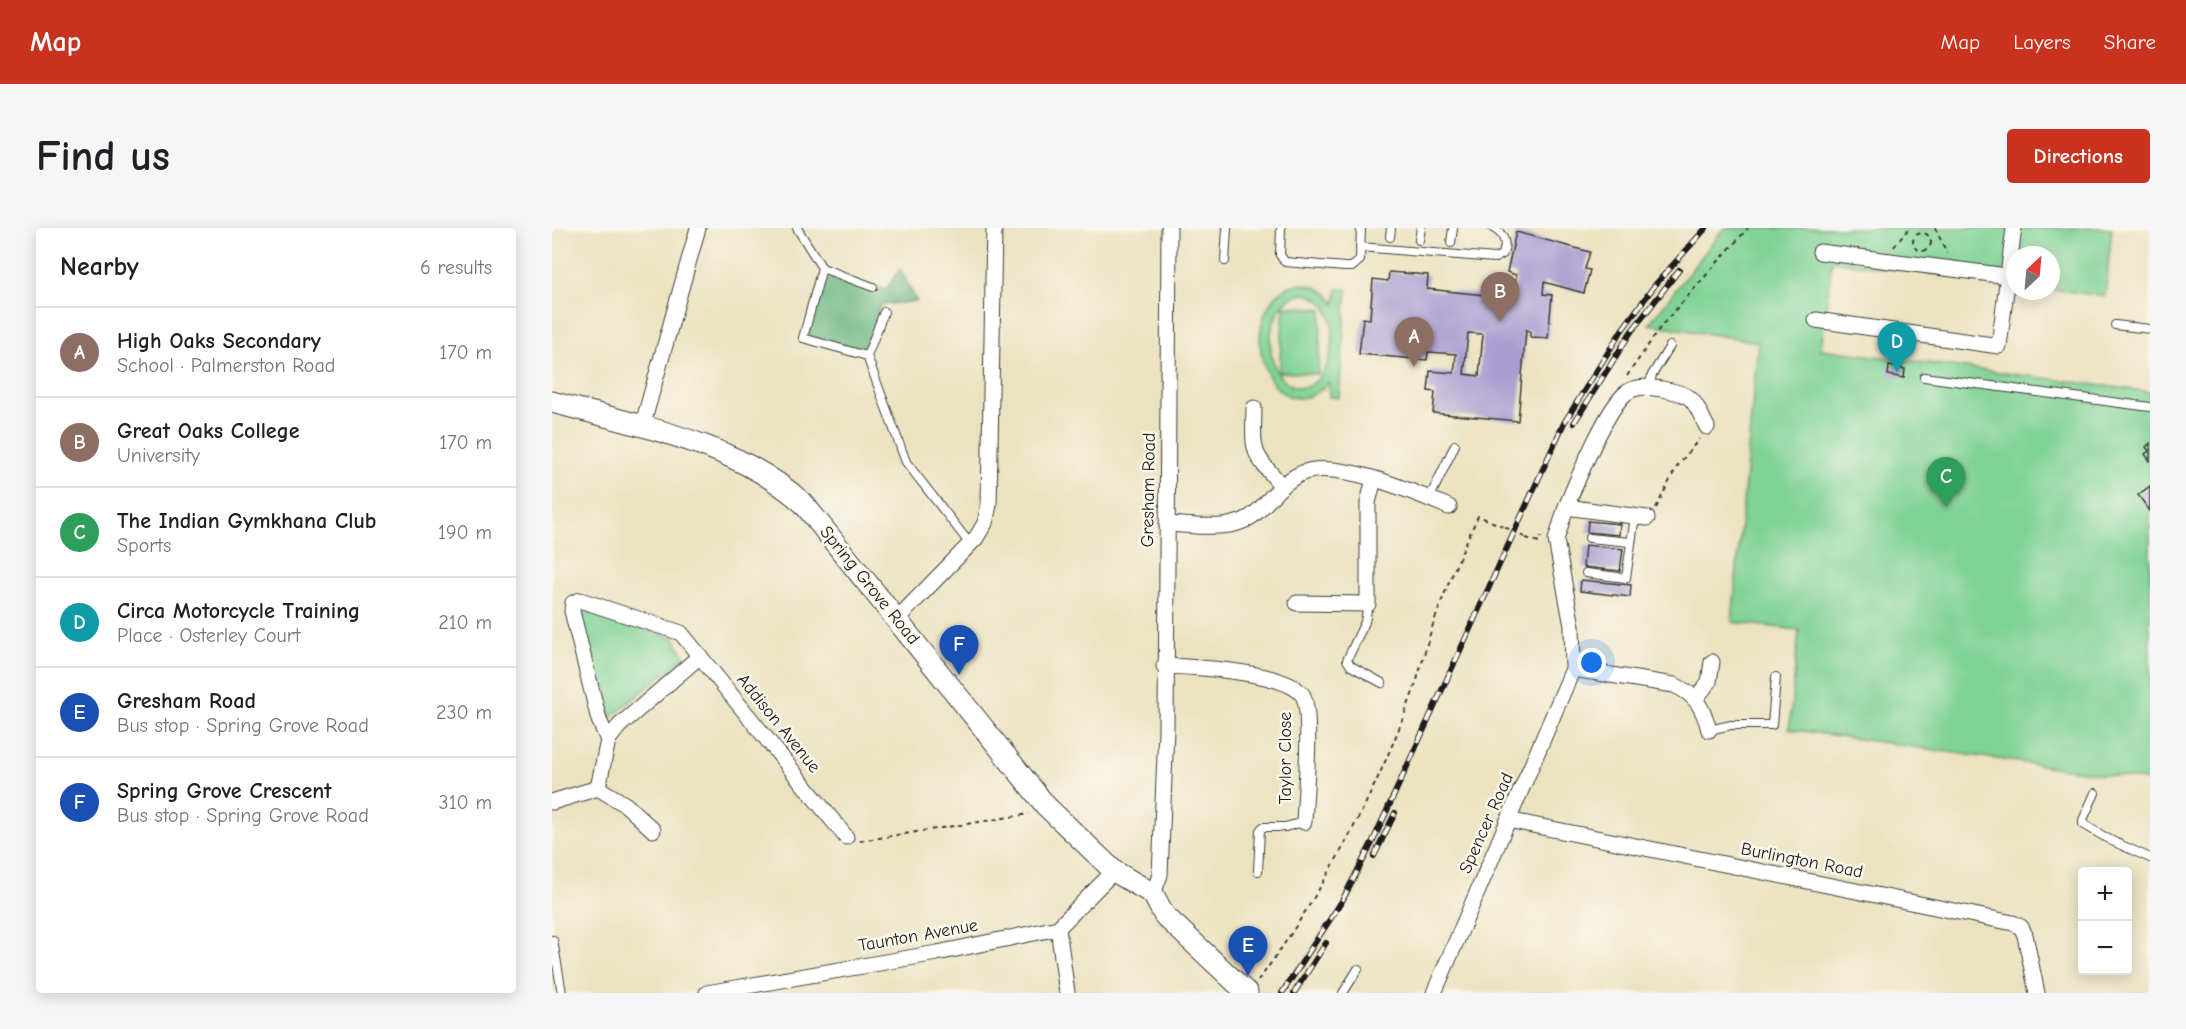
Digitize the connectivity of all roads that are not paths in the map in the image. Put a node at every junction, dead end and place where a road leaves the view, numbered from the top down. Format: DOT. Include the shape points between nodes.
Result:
graph roads {
  1 [pos="698,228"];
  2 [pos="797,228"];
  3 [pos="994,228"];
  4 [pos="1169,228"];
  5 [pos="1227,228"];
  6 [pos="1281,228"];
  7 [pos="1361,228"];
  8 [pos="1390,228"];
  9 [pos="1421,228"];
  10 [pos="1453,228"];
  11 [pos="1493,228"];
  12 [pos="2014,228"];
  13 [pos="1390,237"];
  14 [pos="1419,240"];
  15 [pos="1451,243"];
  16 [pos="2013,246"];
  17 [pos="1360,247"];
  18 [pos="1820,252"];
  19 [pos="1225,261"];
  20 [pos="822,268"];
  21 [pos="2006,276"];
  22 [pos="873,287"];
  23 [pos="2007,300"];
  24 [pos="884,312"];
  25 [pos="1816,320"];
  26 [pos="2115,325"];
  27 [pos="2150,329"];
  28 [pos="1670,346"];
  29 [pos="867,356"];
  30 [pos="1924,377"];
  31 [pos="1648,387"];
  32 [pos="552,402"];
  33 [pos="2150,407"];
  34 [pos="1254,408"];
  35 [pos="642,427"];
  36 [pos="1707,427"];
  37 [pos="1455,445"];
  38 [pos="1374,479"];
  39 [pos="1282,486"];
  40 [pos="1430,499"];
  41 [pos="1449,507"];
  42 [pos="1566,507"];
  43 [pos="1641,517"];
  44 [pos="1167,524"];
  45 [pos="1589,538"];
  46 [pos="1630,542"];
  47 [pos="970,544"];
  48 [pos="1586,573"];
  49 [pos="1297,603"];
  50 [pos="1368,604"];
  51 [pos="898,618"];
  52 [pos="700,656"];
  53 [pos="1712,662"];
  54 [pos="1164,666"];
  55 [pos="1574,669"];
  56 [pos="1776,676"];
  57 [pos="1382,683"];
  58 [pos="1696,698"];
  59 [pos="1709,730"];
  60 [pos="608,740"];
  61 [pos="598,788"];
  62 [pos="2096,793"];
  63 [pos="552,802"];
  64 [pos="1508,820"];
  65 [pos="1304,822"];
  66 [pos="654,830"];
  67 [pos="846,837"];
  68 [pos="2150,858"];
  69 [pos="1114,871"];
  70 [pos="1258,871"];
  71 [pos="1153,894"];
  72 [pos="1058,928"];
  73 [pos="553,940"];
  74 [pos="1358,969"];
  75 [pos="1251,990"];
  76 [pos="562,993"];
  77 [pos="707,993"];
  78 [pos="1067,993"];
  79 [pos="1343,993"];
  80 [pos="1434,993"];
  81 [pos="2037,993"];
  1 -- 35 [label="street"];
  2 -- 20 [label="lane"];
  3 -- 47 [label="street" via="989,505 985,523"];
  4 -- 44 [label="street, Gresham Road"];
  5 -- 19 [label="lane"];
  6 -- 17 [label="lane" via="1280,255 1288,264 1352,267 1360,260"];
  7 -- 17 [label="lane"];
  8 -- 13 [label="lane"];
  9 -- 14 [label="lane"];
  10 -- 15 [label="lane"];
  11 -- 17 [label="lane" via="1505,243 1503,254 1495,258"];
  12 -- 16 [label="street"];
  18 -- 21 [label="street"];
  20 -- 22 [label="lane"];
  20 -- 29 [label="lane" via="803,338"];
  23 -- 25 [label="street" via="1999,346"];
  24 -- 29 [label="lane"];
  26 -- 27 [label="lane"];
  28 -- 31 [label="lane"];
  29 -- 47 [label="lane" via="906,462"];
  30 -- 33 [label="lane"];
  31 -- 36 [label="street" via="1685,393 1693,399"];
  31 -- 42 [label="street, Spencer Road" via="1625,394 1604,425"];
  32 -- 35 [label="main road, Spring Grove Road"];
  34 -- 39 [label="street" via="1257,457"];
  35 -- 51 [label="main road, Spring Grove Road" via="725,453 781,483 803,503"];
  37 -- 40 [label="lane"];
  38 -- 39 [label="street" via="1318,470 1301,473"];
  38 -- 40 [label="street" via="1397,484"];
  38 -- 50 [label="street" via="1368,503"];
  39 -- 44 [label="street" via="1257,513 1235,526"];
  40 -- 41 [label="street"];
  42 -- 43 [label="street"];
  42 -- 55 [label="street, Spencer Road" via="1556,540 1572,626"];
  43 -- 46 [label="lane"];
  44 -- 54 [label="street, Gresham Road"];
  45 -- 46 [label="lane"];
  46 -- 48 [label="lane" via="1626,578"];
  47 -- 51 [label="street"];
  49 -- 50 [label="street"];
  50 -- 57 [label="lane" via="1365,622 1347,660"];
  51 -- 69 [label="main road, Spring Grove Road" via="1046,806"];
  52 -- 60 [label="street"];
  52 -- 60 [label="street, Addison Avenue" via="681,633 580,600 573,603 596,709"];
  52 -- 67 [label="street, Addison Avenue"];
  53 -- 58 [label="street" via="1709,682"];
  54 -- 65 [label="street, Taylor Close" via="1218,668 1289,684 1303,695 1308,715"];
  54 -- 71 [label="street, Gresham Road" via="1166,730 1160,875"];
  55 -- 58 [label="street" via="1674,685"];
  55 -- 64 [label="street, Spencer Road"];
  56 -- 59 [label="lane" via="1772,725 1731,725"];
  58 -- 59 [label="street"];
  60 -- 61 [label="street"];
  61 -- 63 [label="street"];
  61 -- 66 [label="street" via="626,805"];
  62 -- 68 [label="lane" via="2083,824"];
  64 -- 80 [label="street, Spencer Road"];
  64 -- 81 [label="street, Burlington Road" via="2013,922 2025,935"];
  65 -- 70 [label="lane" via="1260,830"];
  69 -- 71 [label="main road, Spring Grove Road"];
  69 -- 72 [label="street"];
  71 -- 75 [label="main road, Spring Grove Road" via="1164,915"];
  72 -- 77 [label="street, Taunton Avenue"];
  72 -- 78 [label="street"];
  73 -- 76 [label="lane"];
  74 -- 79 [label="lane"];
}
